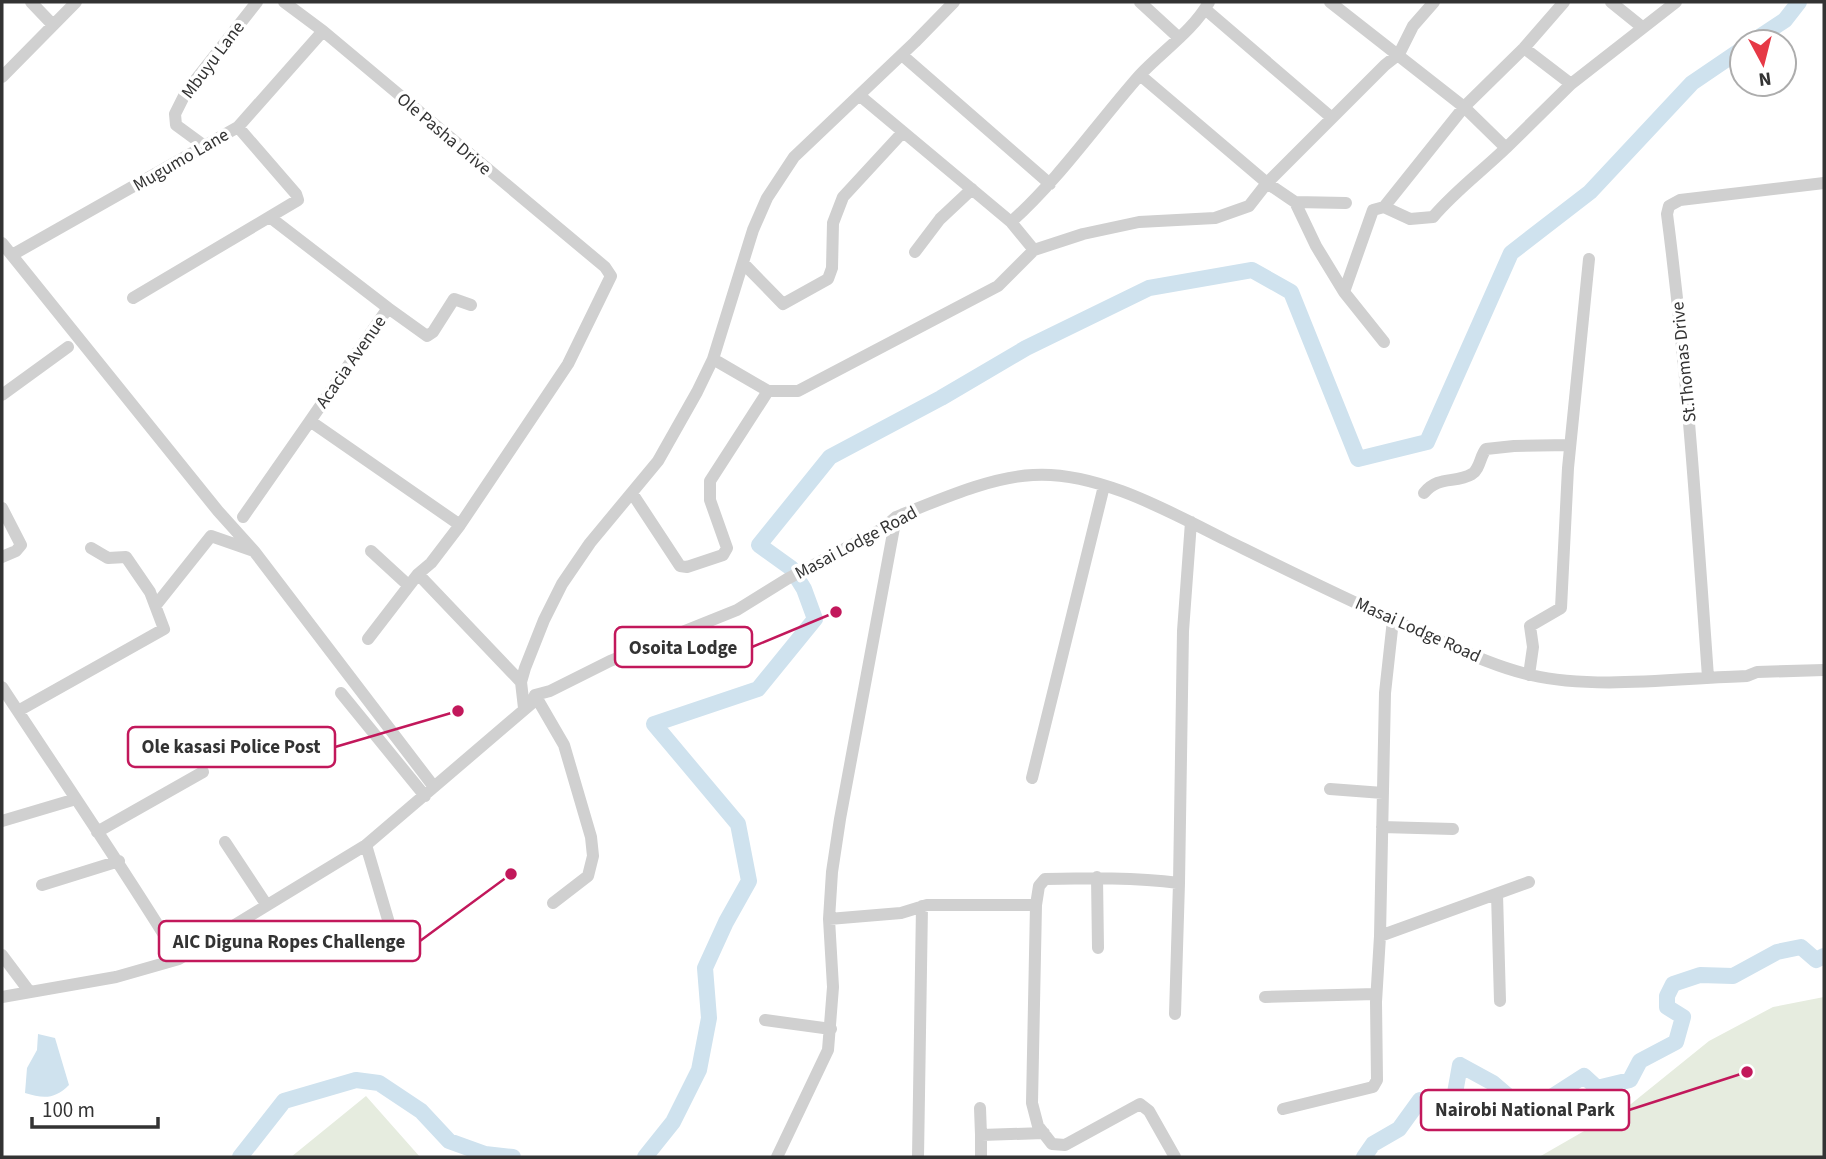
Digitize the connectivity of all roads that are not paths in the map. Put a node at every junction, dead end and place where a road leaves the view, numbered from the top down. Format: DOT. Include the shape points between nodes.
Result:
graph roads {
  1 [pos="31,2"];
  2 [pos="76,2"];
  3 [pos="257,2"];
  4 [pos="284,2"];
  5 [pos="1140,2"];
  6 [pos="1331,2"];
  7 [pos="1433,2"];
  8 [pos="1564,2"];
  9 [pos="1611,2"];
  10 [pos="1676,2"];
  11 [pos="948,4"];
  12 [pos="1207,5"];
  13 [pos="52,24"];
  14 [pos="1642,27"];
  15 [pos="323,31"];
  16 [pos="1178,37"];
  17 [pos="1524,48"];
  18 [pos="1399,54"];
  19 [pos="902,55"];
  20 [pos="1140,75"];
  21 [pos="2,77"];
  22 [pos="1571,83"];
  23 [pos="859,95"];
  24 [pos="1465,107"];
  25 [pos="1332,118"];
  26 [pos="238,127"];
  27 [pos="903,132"];
  28 [pos="206,147"];
  29 [pos="1506,148"];
  30 [pos="1267,183"];
  31 [pos="1824,183"];
  32 [pos="1050,184"];
  33 [pos="972,189"];
  34 [pos="1296,202"];
  35 [pos="1346,203"];
  36 [pos="1384,208"];
  37 [pos="271,218"];
  38 [pos="1011,222"];
  39 [pos="2,243"];
  40 [pos="1034,250"];
  41 [pos="915,252"];
  42 [pos="12,255"];
  43 [pos="1589,259"];
  44 [pos="743,263"];
  45 [pos="1344,292"];
  46 [pos="133,298"];
  47 [pos="471,305"];
  48 [pos="388,308"];
  49 [pos="1384,342"];
  50 [pos="68,347"];
  51 [pos="713,359"];
  52 [pos="768,391"];
  53 [pos="2,395"];
  54 [pos="310,421"];
  55 [pos="1570,444"];
  56 [pos="1104,486"];
  57 [pos="632,493"];
  58 [pos="1424,493"];
  59 [pos="2,508"];
  60 [pos="243,517"];
  61 [pos="897,517"];
  62 [pos="1192,522"];
  63 [pos="460,525"];
  64 [pos="91,548"];
  65 [pos="254,551"];
  66 [pos="371,551"];
  67 [pos="2,557"];
  68 [pos="418,574"];
  69 [pos="408,585"];
  70 [pos="156,605"];
  71 [pos="1393,620"];
  72 [pos="368,639"];
  73 [pos="1824,670"];
  74 [pos="1529,675"];
  75 [pos="1708,677"];
  76 [pos="522,682"];
  77 [pos="2,687"];
  78 [pos="341,693"];
  79 [pos="535,695"];
  80 [pos="524,708"];
  81 [pos="18,711"];
  82 [pos="203,772"];
  83 [pos="1032,778"];
  84 [pos="1330,789"];
  85 [pos="429,792"];
  86 [pos="1383,793"];
  87 [pos="76,799"];
  88 [pos="2,821"];
  89 [pos="1382,827"];
  90 [pos="1453,829"];
  91 [pos="97,832"];
  92 [pos="225,842"];
  93 [pos="366,845"];
  94 [pos="118,861"];
  95 [pos="1097,877"];
  96 [pos="1529,882"];
  97 [pos="1179,883"];
  98 [pos="43,885"];
  99 [pos="1497,894"];
  100 [pos="553,903"];
  101 [pos="266,904"];
  102 [pos="1036,905"];
  103 [pos="922,906"];
  104 [pos="829,919"];
  105 [pos="389,923"];
  106 [pos="1380,936"];
  107 [pos="1098,948"];
  108 [pos="2,955"];
  109 [pos="179,958"];
  110 [pos="29,990"];
  111 [pos="1376,994"];
  112 [pos="2,997"];
  113 [pos="1265,997"];
  114 [pos="1500,1001"];
  115 [pos="1175,1014"];
  116 [pos="765,1020"];
  117 [pos="831,1029"];
  118 [pos="980,1108"];
  119 [pos="1283,1109"];
  120 [pos="1044,1133"];
  121 [pos="981,1135"];
  122 [pos="776,1157"];
  123 [pos="918,1157"];
  124 [pos="981,1157"];
  125 [pos="1175,1157"];
  1 -- 13 [label="street"];
  2 -- 13 [label="street"];
  3 -- 28 [label="street, Mbuyu Lane" via="186,92 175,114 176,125"];
  4 -- 15 [label="street, Ole Pasha Drive"];
  5 -- 16 [label="street"];
  6 -- 18 [label="street"];
  7 -- 18 [label="street" via="1413,26"];
  8 -- 17 [label="street"];
  9 -- 14 [label="street"];
  10 -- 14 [label="street"];
  11 -- 19 [label="street"];
  12 -- 16 [label="street"];
  12 -- 25 [label="street"];
  13 -- 21 [label="street"];
  14 -- 22 [label="street"];
  15 -- 26 [label="street, Mugumo Lane"];
  15 -- 63 [label="street, Ole Pasha Drive" via="611,276 568,364"];
  16 -- 20 [label="street"];
  17 -- 22 [label="street"];
  17 -- 24 [label="street"];
  18 -- 24 [label="street"];
  18 -- 25 [label="street"];
  19 -- 23 [label="street"];
  19 -- 32 [label="street"];
  20 -- 30 [label="street"];
  20 -- 32 [label="street"];
  22 -- 29 [label="street"];
  23 -- 27 [label="street"];
  23 -- 44 [label="street" via="782,173 766,198"];
  24 -- 29 [label="street"];
  24 -- 36 [label="street"];
  25 -- 30 [label="street"];
  26 -- 28 [label="street, Mugumo Lane"];
  26 -- 37 [label="street" via="296,194 295,204"];
  27 -- 33 [label="street"];
  27 -- 44 [label="street" via="843,197 832,223 828,279 783,304"];
  28 -- 42 [label="street, Mugumo Lane"];
  29 -- 36 [label="street" via="1433,217 1410,219"];
  30 -- 34 [label="street"];
  30 -- 40 [label="street" via="1249,206 1215,218 1139,222"];
  31 -- 75 [label="street, St.Thomas Drive" via="1680,200 1667,214 1691,433"];
  32 -- 38 [label="street"];
  33 -- 38 [label="street"];
  33 -- 41 [label="street" via="940,219"];
  34 -- 35 [label="street"];
  34 -- 45 [label="street"];
  36 -- 45 [label="street" via="1373,210"];
  37 -- 46 [label="street"];
  37 -- 48 [label="street, Acacia Avenue"];
  38 -- 40 [label="street"];
  39 -- 42 [label="street"];
  40 -- 52 [label="street" via="998,286 866,356 798,391"];
  42 -- 65 [label="street"];
  43 -- 55 [label="street"];
  44 -- 51 [label="street"];
  45 -- 49 [label="street"];
  47 -- 48 [label="street" via="454,299 427,337"];
  48 -- 54 [label="street, Acacia Avenue"];
  50 -- 53 [label="street"];
  51 -- 52 [label="street"];
  51 -- 57 [label="street" via="686,415"];
  52 -- 57 [label="street" via="710,481 710,500 727,548 723,555 680,566"];
  54 -- 60 [label="street"];
  54 -- 63 [label="street, Acacia Avenue"];
  55 -- 58 [label="street" via="1486,449 1471,475 1438,482"];
  55 -- 74 [label="street" via="1560,608 1530,626"];
  56 -- 61 [label="street, Masai Lodge Road" via="1065,477 1008,478"];
  56 -- 62 [label="street, Masai Lodge Road"];
  56 -- 83 [label="street"];
  57 -- 76 [label="street" via="562,584"];
  59 -- 67 [label="street" via="21,545"];
  61 -- 79 [label="street, Masai Lodge Road" via="727,614"];
  61 -- 104 [label="street" via="840,819"];
  62 -- 71 [label="street, Masai Lodge Road"];
  62 -- 97 [label="street" via="1184,631"];
  63 -- 68 [label="street"];
  64 -- 70 [label="street" via="108,558 125,557"];
  65 -- 70 [label="street" via="211,536"];
  65 -- 85 [label="street"];
  66 -- 69 [label="street"];
  68 -- 69 [label="street"];
  68 -- 76 [label="street"];
  69 -- 72 [label="street"];
  70 -- 81 [label="street" via="164,629"];
  71 -- 74 [label="street, Masai Lodge Road"];
  71 -- 86 [label="street" via="1385,693"];
  73 -- 75 [label="street, Masai Lodge Road"];
  74 -- 75 [label="street, Masai Lodge Road" via="1575,681"];
  76 -- 80 [label="street"];
  77 -- 81 [label="street"];
  78 -- 85 [label="street"];
  79 -- 80 [label="street, Masai Lodge Road"];
  79 -- 100 [label="street" via="564,745 593,856 588,876"];
  80 -- 85 [label="street, Masai Lodge Road"];
  81 -- 87 [label="street"];
  82 -- 91 [label="street"];
  84 -- 86 [label="street"];
  85 -- 93 [label="street, Masai Lodge Road"];
  86 -- 89 [label="street"];
  87 -- 88 [label="street"];
  87 -- 91 [label="street"];
  89 -- 90 [label="street"];
  89 -- 106 [label="street"];
  91 -- 94 [label="street"];
  92 -- 101 [label="street"];
  93 -- 101 [label="street, Masai Lodge Road"];
  93 -- 105 [label="street"];
  94 -- 98 [label="street"];
  94 -- 109 [label="street"];
  95 -- 97 [label="street"];
  95 -- 102 [label="street" via="1045,878"];
  95 -- 107 [label="street"];
  96 -- 99 [label="street"];
  97 -- 115 [label="street"];
  99 -- 106 [label="street"];
  99 -- 114 [label="street"];
  101 -- 109 [label="street, Masai Lodge Road"];
  102 -- 103 [label="street"];
  102 -- 120 [label="street" via="1032,1103"];
  103 -- 104 [label="street" via="901,913"];
  103 -- 123 [label="street"];
  104 -- 117 [label="street"];
  106 -- 111 [label="street"];
  108 -- 110 [label="street"];
  109 -- 110 [label="street, Masai Lodge Road" via="116,977"];
  110 -- 112 [label="street, Masai Lodge Road"];
  111 -- 113 [label="street"];
  111 -- 119 [label="street" via="1377,1080 1373,1087"];
  116 -- 117 [label="street"];
  117 -- 122 [label="street" via="828,1050"];
  118 -- 121 [label="street"];
  120 -- 121 [label="street"];
  120 -- 125 [label="street" via="1052,1144 1065,1145 1140,1104 1149,1111"];
  121 -- 124 [label="street"];
}
